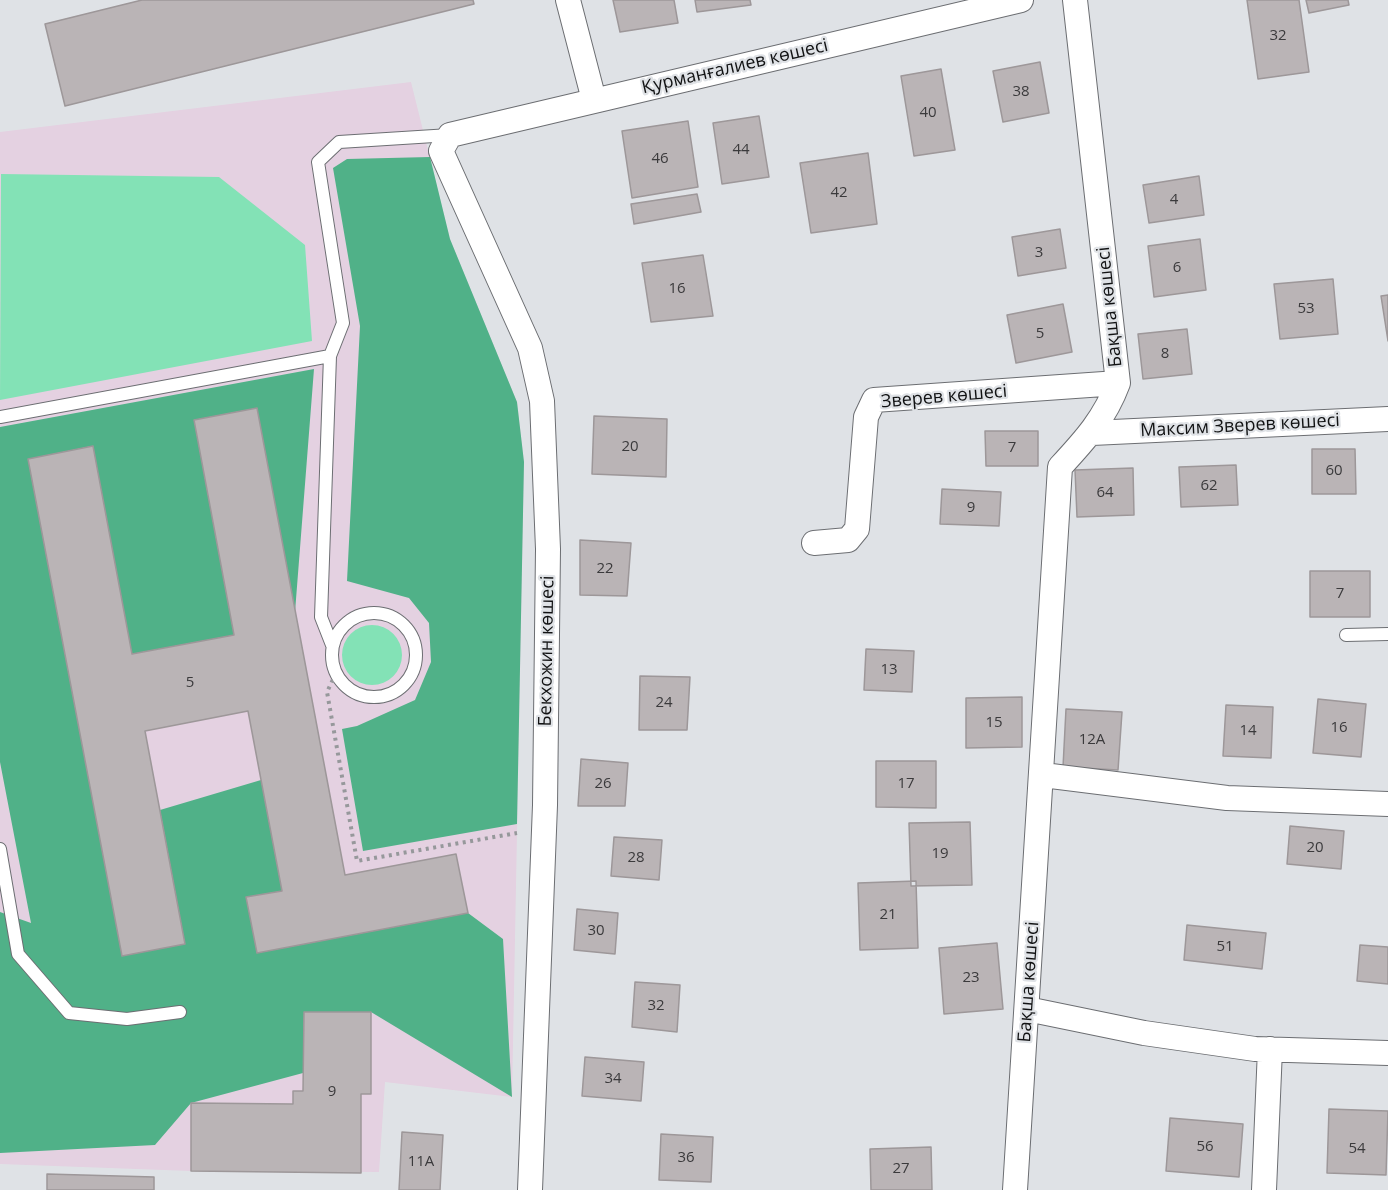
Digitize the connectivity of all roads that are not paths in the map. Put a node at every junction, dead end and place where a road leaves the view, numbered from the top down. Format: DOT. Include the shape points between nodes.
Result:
graph roads {
  1 [pos="568,0"];
  2 [pos="1021,0"];
  3 [pos="1075,0"];
  4 [pos="594,100"];
  5 [pos="450,135"];
  6 [pos="330,356"];
  7 [pos="1118,383"];
  8 [pos="0,417"];
  9 [pos="1388,419"];
  10 [pos="1092,433"];
  11 [pos="814,543"];
  12 [pos="1388,634"];
  13 [pos="1346,635"];
  14 [pos="332,645"];
  15 [pos="1043,775"];
  16 [pos="1388,804"];
  17 [pos="0,849"];
  18 [pos="1027,1009"];
  19 [pos="180,1012"];
  20 [pos="1270,1049"];
  21 [pos="1388,1053"];
  22 [pos="530,1190"];
  23 [pos="1015,1190"];
  24 [pos="1264,1190"];
  1 -- 4 [label="street"];
  2 -- 4 [label="street, Қурманғалиев көшесі"];
  3 -- 7 [label="street, Бақша көшесі"];
  4 -- 5 [label="street, Қурманғалиев көшесі"];
  5 -- 6 [label="lane" via="339,142 318,162 343,323"];
  5 -- 22 [label="street, Бекхожин көшесі" via="441,152 530,348 542,401 548,549 544,828"];
  6 -- 8 [label="lane"];
  6 -- 14 [label="lane" via="321,617"];
  7 -- 10 [label="street, Бақша көшесі" via="1108,409"];
  7 -- 11 [label="street, Зверев көшесі" via="874,400 866,417 857,529 848,540"];
  9 -- 10 [label="street, Максим Зверев көшесі"];
  10 -- 15 [label="street, Бақша көшесі" via="1060,467"];
  12 -- 13 [label="lane"];
  14 -- 14 [label="lane" via="332,659 343,684 368,697 394,692 405,683 416,658 409,631 387,614 359,615 347,622"];
  15 -- 16 [label="street" via="1227,798"];
  15 -- 18 [label="street, Бақша көшесі"];
  17 -- 19 [label="lane" via="18,954 69,1013 127,1019"];
  18 -- 20 [label="street" via="1144,1033"];
  18 -- 23 [label="street, Бақша көшесі"];
  20 -- 21 [label="street"];
  20 -- 24 [label="street"];
}
